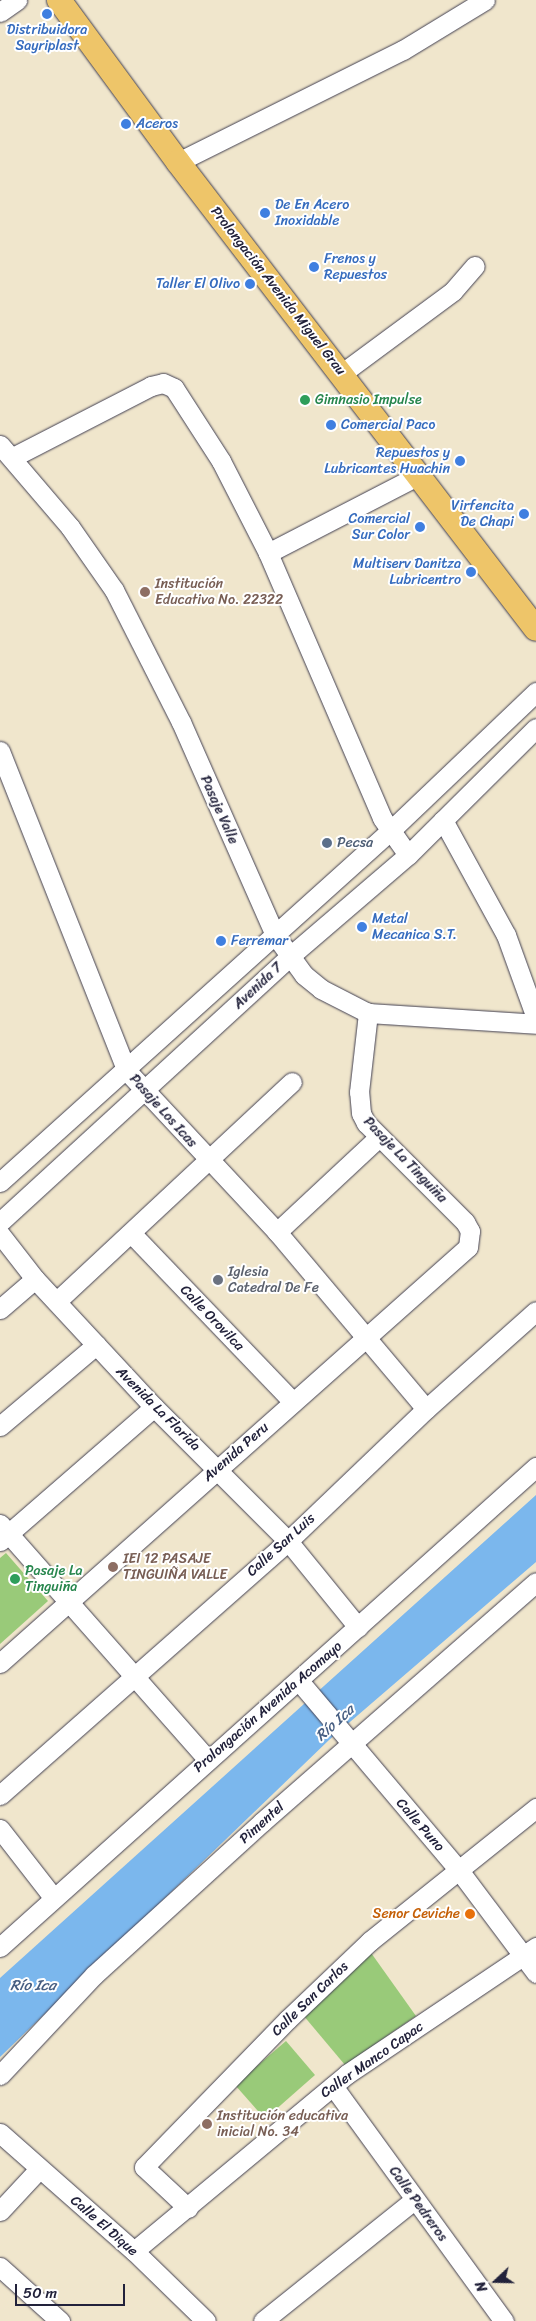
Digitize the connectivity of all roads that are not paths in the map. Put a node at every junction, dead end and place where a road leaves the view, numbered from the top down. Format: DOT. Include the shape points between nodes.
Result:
graph roads {
  1 [pos="17,0"];
  2 [pos="59,0"];
  3 [pos="485,0"];
  4 [pos="0,12"];
  5 [pos="178,162"];
  6 [pos="475,266"];
  7 [pos="341,374"];
  8 [pos="7,451"];
  9 [pos="419,475"];
  10 [pos="268,553"];
  11 [pos="536,629"];
  12 [pos="536,692"];
  13 [pos="536,728"];
  14 [pos="0,751"];
  15 [pos="443,820"];
  16 [pos="390,831"];
  17 [pos="408,855"];
  18 [pos="275,935"];
  19 [pos="289,956"];
  20 [pos="368,1013"];
  21 [pos="536,1018"];
  22 [pos="536,1024"];
  23 [pos="126,1070"];
  24 [pos="292,1082"];
  25 [pos="144,1091"];
  26 [pos="379,1137"];
  27 [pos="208,1159"];
  28 [pos="0,1182"];
  29 [pos="0,1222"];
  30 [pos="277,1232"];
  31 [pos="131,1233"];
  32 [pos="0,1234"];
  33 [pos="470,1240"];
  34 [pos="35,1279"];
  35 [pos="57,1301"];
  36 [pos="0,1309"];
  37 [pos="536,1311"];
  38 [pos="367,1339"];
  39 [pos="96,1345"];
  40 [pos="293,1402"];
  41 [pos="154,1408"];
  42 [pos="426,1409"];
  43 [pos="0,1426"];
  44 [pos="536,1467"];
  45 [pos="217,1468"];
  46 [pos="3,1533"];
  47 [pos="288,1541"];
  48 [pos="536,1582"];
  49 [pos="70,1601"];
  50 [pos="358,1627"];
  51 [pos="0,1664"];
  52 [pos="133,1677"];
  53 [pos="303,1686"];
  54 [pos="347,1741"];
  55 [pos="207,1760"];
  56 [pos="0,1795"];
  57 [pos="536,1808"];
  58 [pos="0,1829"];
  59 [pos="458,1868"];
  60 [pos="53,1897"];
  61 [pos="0,1947"];
  62 [pos="530,1952"];
  63 [pos="536,1973"];
  64 [pos="0,2075"];
  65 [pos="333,2086"];
  66 [pos="0,2133"];
  67 [pos="39,2169"];
  68 [pos="414,2200"];
  69 [pos="188,2208"];
  70 [pos="0,2211"];
  71 [pos="134,2251"];
  72 [pos="0,2267"];
  73 [pos="60,2321"];
  74 [pos="206,2321"];
  75 [pos="264,2321"];
  76 [pos="504,2321"];
  1 -- 4 [label="street"];
  2 -- 5 [label="main road, Prolongación Avenida Miguel Grau"];
  3 -- 5 [label="street" via="403,50"];
  5 -- 7 [label="main road, Prolongación Avenida Miguel Grau"];
  6 -- 7 [label="street" via="453,291"];
  7 -- 9 [label="main road, Prolongación Avenida Miguel Grau"];
  8 -- 10 [label="street" via="151,386 169,385 221,461"];
  8 -- 18 [label="street, Pasaje Valle" via="70,527 114,590 181,722"];
  9 -- 10 [label="street"];
  9 -- 11 [label="main road, Prolongación Avenida Miguel Grau"];
  10 -- 16 [label="street"];
  12 -- 16 [label="street, Avenida 7"];
  13 -- 15 [label="street, Avenida 7"];
  14 -- 23 [label="street, Pasaje Los Icas"];
  15 -- 17 [label="street, Avenida 7"];
  15 -- 21 [label="street" via="506,935"];
  16 -- 17 [label="street"];
  16 -- 18 [label="street, Avenida 7"];
  17 -- 19 [label="street, Avenida 7"];
  18 -- 19 [label="street, Pasaje Valle"];
  18 -- 23 [label="street, Avenida 7"];
  19 -- 20 [label="street, Pasaje Valle" via="321,989"];
  19 -- 25 [label="street, Avenida 7"];
  20 -- 22 [label="street, Pasaje Valle"];
  20 -- 26 [label="street, Pasaje La Tinguiña" via="359,1103 366,1123"];
  23 -- 25 [label="street, Pasaje Los Icas"];
  23 -- 28 [label="street, Avenida 7"];
  24 -- 27 [label="street"];
  25 -- 27 [label="street, Pasaje Los Icas"];
  25 -- 29 [label="street, Avenida 7"];
  26 -- 30 [label="street"];
  26 -- 33 [label="street, Pasaje La Tinguiña" via="465,1222"];
  27 -- 30 [label="street, Pasaje Los Icas"];
  27 -- 31 [label="street"];
  30 -- 38 [label="street, Pasaje Los Icas"];
  31 -- 35 [label="street"];
  31 -- 40 [label="street, Calle Orovilca"];
  32 -- 34 [label="street, Avenida La Florida"];
  33 -- 38 [label="street, Avenida Peru" via="463,1253"];
  34 -- 35 [label="street, Avenida La Florida"];
  34 -- 36 [label="street"];
  35 -- 39 [label="street, Avenida La Florida"];
  37 -- 42 [label="street, Calle San Luis"];
  38 -- 40 [label="street, Avenida Peru"];
  38 -- 42 [label="street, Pasaje Los Icas"];
  39 -- 41 [label="street, Avenida La Florida"];
  39 -- 43 [label="street"];
  40 -- 45 [label="street, Avenida Peru"];
  41 -- 45 [label="street, Avenida La Florida"];
  41 -- 46 [label="street"];
  42 -- 47 [label="street, Calle San Luis"];
  44 -- 50 [label="street, Prolongación Avenida Acomayo"];
  45 -- 47 [label="street, Avenida La Florida"];
  45 -- 49 [label="street, Avenida Peru"];
  46 -- 49 [label="street"];
  47 -- 50 [label="street, Avenida La Florida"];
  47 -- 52 [label="street, Calle San Luis"];
  48 -- 54 [label="street, Pimentel"];
  49 -- 51 [label="street, Avenida Peru"];
  49 -- 52 [label="street"];
  50 -- 53 [label="street, Prolongación Avenida Acomayo"];
  52 -- 55 [label="street"];
  52 -- 56 [label="street, Calle San Luis"];
  53 -- 54 [label="street, Calle Puno"];
  53 -- 55 [label="street, Prolongación Avenida Acomayo"];
  54 -- 59 [label="street, Calle Puno"];
  54 -- 64 [label="street, Pimentel" via="94,1975"];
  55 -- 60 [label="street, Prolongación Avenida Acomayo"];
  57 -- 59 [label="street, Calle San Carlos"];
  58 -- 60 [label="street"];
  59 -- 62 [label="street, Calle Puno"];
  59 -- 69 [label="street, Calle San Carlos" via="370,1942 288,2019 144,2166"];
  60 -- 61 [label="street, Prolongación Avenida Acomayo"];
  62 -- 63 [label="street, Calle Puno"];
  62 -- 65 [label="street, Caller Manco Capac"];
  65 -- 68 [label="street, Calle Pedreros"];
  65 -- 69 [label="street, Caller Manco Capac"];
  66 -- 67 [label="street, Calle El Dique"];
  67 -- 70 [label="street"];
  67 -- 71 [label="street, Calle El Dique"];
  68 -- 75 [label="street"];
  68 -- 76 [label="street, Calle Pedreros"];
  69 -- 71 [label="street, Caller Manco Capac"];
  71 -- 74 [label="street, Calle El Dique"];
  72 -- 73 [label="street"];
}
